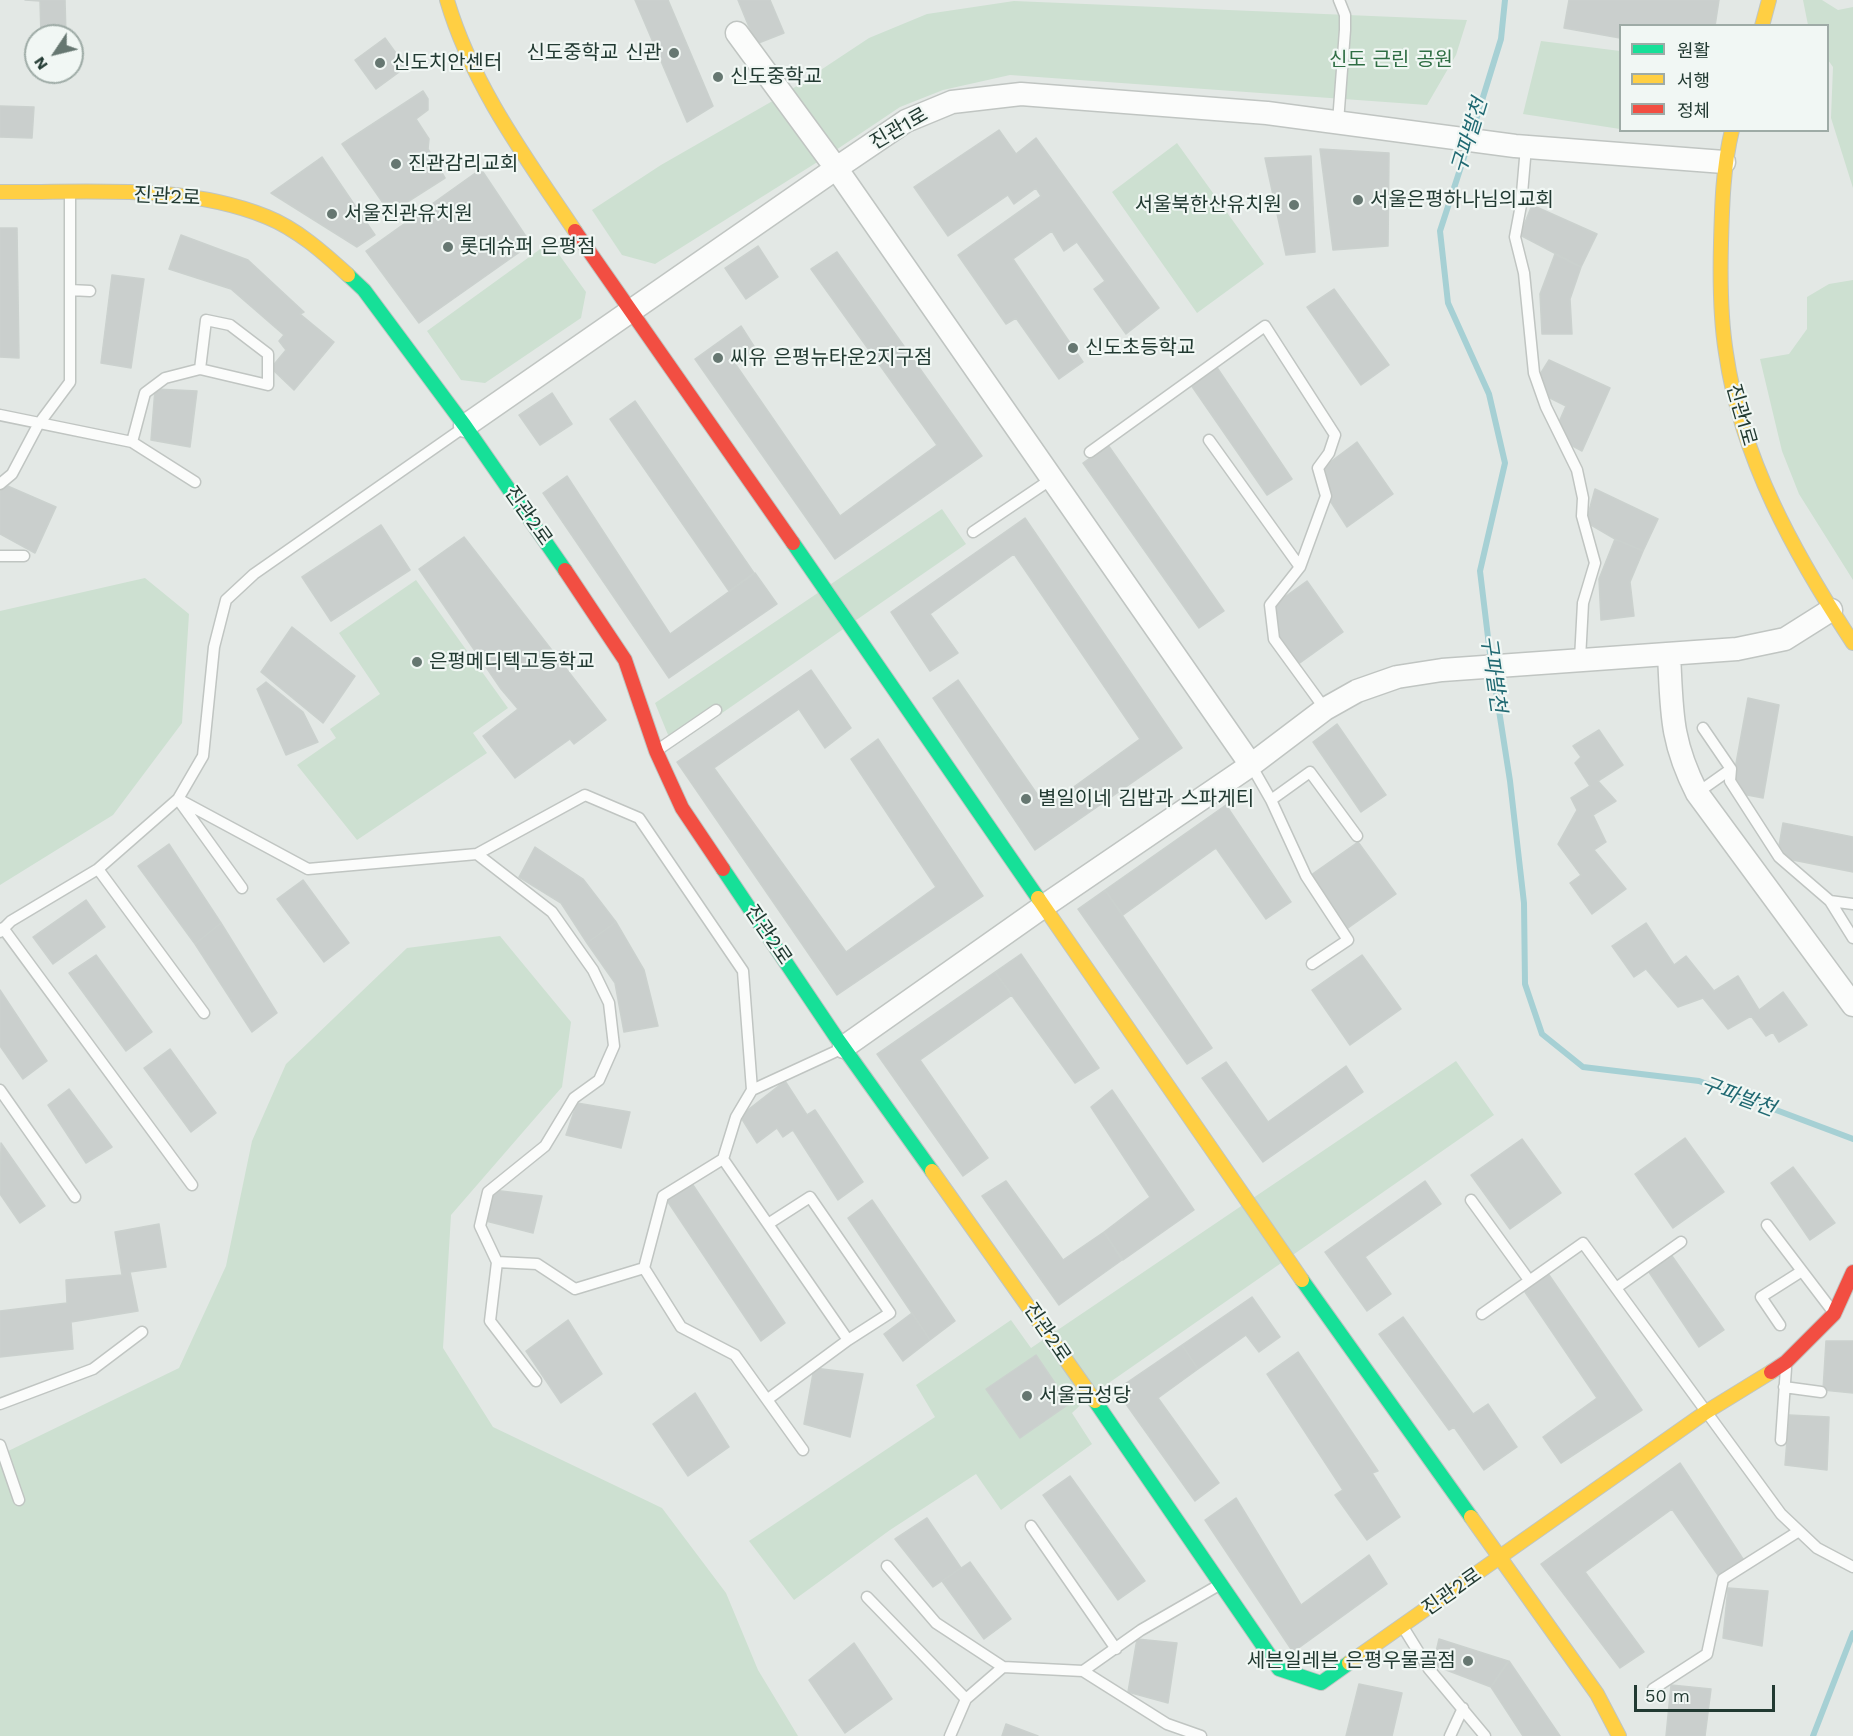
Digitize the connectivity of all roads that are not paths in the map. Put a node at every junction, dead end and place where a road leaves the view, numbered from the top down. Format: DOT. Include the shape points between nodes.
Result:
graph roads {
  1 [pos="447,0"];
  2 [pos="1340,0"];
  3 [pos="1769,0"];
  4 [pos="1763,24"];
  5 [pos="737,33"];
  6 [pos="1338,122"];
  7 [pos="1732,132"];
  8 [pos="1521,146"];
  9 [pos="1724,162"];
  10 [pos="836,168"];
  11 [pos="0,192"];
  12 [pos="70,195"];
  13 [pos="70,290"];
  14 [pos="90,291"];
  15 [pos="629,311"];
  16 [pos="200,369"];
  17 [pos="0,415"];
  18 [pos="38,425"];
  19 [pos="465,426"];
  20 [pos="1209,440"];
  21 [pos="132,442"];
  22 [pos="1090,452"];
  23 [pos="1053,478"];
  24 [pos="195,482"];
  25 [pos="0,484"];
  26 [pos="973,532"];
  27 [pos="0,556"];
  28 [pos="24,556"];
  29 [pos="1300,567"];
  30 [pos="1831,610"];
  31 [pos="1853,643"];
  32 [pos="1669,654"];
  33 [pos="1580,659"];
  34 [pos="1325,709"];
  35 [pos="716,710"];
  36 [pos="1703,728"];
  37 [pos="656,751"];
  38 [pos="1251,765"];
  39 [pos="1731,769"];
  40 [pos="1697,793"];
  41 [pos="178,799"];
  42 [pos="1271,800"];
  43 [pos="1357,836"];
  44 [pos="477,854"];
  45 [pos="98,868"];
  46 [pos="242,888"];
  47 [pos="1830,901"];
  48 [pos="1853,904"];
  49 [pos="1044,906"];
  50 [pos="2,930"];
  51 [pos="1853,938"];
  52 [pos="1312,964"];
  53 [pos="1853,1005"];
  54 [pos="204,1013"];
  55 [pos="844,1047"];
  56 [pos="0,1090"];
  57 [pos="752,1090"];
  58 [pos="723,1159"];
  59 [pos="192,1185"];
  60 [pos="75,1197"];
  61 [pos="1471,1200"];
  62 [pos="768,1224"];
  63 [pos="1767,1225"];
  64 [pos="1681,1242"];
  65 [pos="497,1262"];
  66 [pos="644,1268"];
  67 [pos="1802,1271"];
  68 [pos="1853,1272"];
  69 [pos="1529,1280"];
  70 [pos="1616,1288"];
  71 [pos="1482,1314"];
  72 [pos="1834,1314"];
  73 [pos="1780,1325"];
  74 [pos="142,1332"];
  75 [pos="848,1340"];
  76 [pos="1786,1362"];
  77 [pos="536,1382"];
  78 [pos="1784,1387"];
  79 [pos="1821,1392"];
  80 [pos="768,1399"];
  81 [pos="0,1404"];
  82 [pos="1706,1412"];
  83 [pos="1780,1440"];
  84 [pos="0,1445"];
  85 [pos="803,1450"];
  86 [pos="18,1500"];
  87 [pos="1031,1526"];
  88 [pos="1799,1531"];
  89 [pos="1501,1558"];
  90 [pos="887,1566"];
  91 [pos="1853,1567"];
  92 [pos="1219,1585"];
  93 [pos="867,1597"];
  94 [pos="1403,1627"];
  95 [pos="1116,1649"];
  96 [pos="1003,1667"];
  97 [pos="1083,1671"];
  98 [pos="1653,1689"];
  99 [pos="966,1699"];
  100 [pos="1463,1708"];
  101 [pos="950,1736"];
  102 [pos="1201,1736"];
  103 [pos="1450,1736"];
  104 [pos="1485,1736"];
  105 [pos="1619,1736"];
  1 -- 15 [label="street, 진관2로" via="456,31 497,114"];
  2 -- 6 [label="lane" via="1346,30"];
  3 -- 4 [label="street"];
  5 -- 10 [label="street"];
  6 -- 8 [label="street, 진관1로"];
  6 -- 10 [label="street, 진관1로" via="1021,94 952,102 906,121"];
  7 -- 9 [label="street, 진관1로"];
  8 -- 9 [label="street"];
  8 -- 33 [label="lane" via="1521,205 1515,237 1524,273 1534,373 1577,470 1582,516 1595,563 1583,603"];
  9 -- 30 [label="street, 진관1로" via="1720,285 1728,369 1748,443 1784,528"];
  10 -- 15 [label="street, 진관1로"];
  10 -- 23 [label="street"];
  11 -- 12 [label="street, 진관2로"];
  12 -- 13 [label="lane"];
  12 -- 19 [label="street, 진관2로" via="207,198 268,217 319,248 364,290"];
  13 -- 14 [label="lane"];
  13 -- 18 [label="lane" via="70,382"];
  15 -- 19 [label="street, 진관1로"];
  15 -- 49 [label="street, 진관2로"];
  16 -- 16 [label="lane" via="256,382 268,385 268,354 230,325 207,320"];
  16 -- 21 [label="lane" via="165,378 145,393"];
  17 -- 18 [label="lane"];
  18 -- 21 [label="lane"];
  18 -- 25 [label="lane" via="12,474"];
  19 -- 37 [label="street, 진관2로" via="624,660"];
  19 -- 41 [label="lane" via="254,574 226,600 214,647 203,756"];
  20 -- 29 [label="lane"];
  21 -- 24 [label="lane"];
  22 -- 29 [label="lane" via="1265,326 1335,435 1318,468 1326,496"];
  23 -- 26 [label="lane"];
  23 -- 38 [label="street"];
  27 -- 28 [label="lane"];
  29 -- 34 [label="lane" via="1270,605 1274,639"];
  30 -- 31 [label="street, 진관1로"];
  30 -- 32 [label="street" via="1785,639 1737,649"];
  32 -- 33 [label="street"];
  32 -- 40 [label="street" via="1672,725 1683,765"];
  33 -- 34 [label="street" via="1397,676 1357,691"];
  34 -- 38 [label="street"];
  35 -- 37 [label="lane"];
  36 -- 39 [label="lane"];
  37 -- 55 [label="street, 진관2로" via="682,808"];
  38 -- 42 [label="lane"];
  38 -- 49 [label="street"];
  39 -- 40 [label="lane"];
  39 -- 47 [label="lane" via="1730,781 1779,857"];
  40 -- 53 [label="street"];
  41 -- 44 [label="lane" via="308,869"];
  41 -- 45 [label="lane"];
  41 -- 46 [label="lane"];
  42 -- 43 [label="lane" via="1310,772"];
  42 -- 52 [label="lane" via="1306,876 1348,940"];
  44 -- 57 [label="lane" via="585,795 639,818 743,970"];
  44 -- 65 [label="lane" via="552,912 593,970 609,1003 614,1046 599,1080 574,1098 545,1146 488,1192 480,1226"];
  45 -- 50 [label="lane"];
  45 -- 54 [label="lane"];
  47 -- 48 [label="lane"];
  47 -- 51 [label="lane"];
  49 -- 55 [label="street" via="916,1009"];
  49 -- 89 [label="street, 진관2로" via="1284,1255"];
  50 -- 59 [label="lane"];
  55 -- 57 [label="lane"];
  55 -- 92 [label="street, 진관2로" via="1045,1329"];
  56 -- 60 [label="lane"];
  57 -- 58 [label="lane" via="736,1117"];
  58 -- 62 [label="lane"];
  58 -- 66 [label="lane" via="663,1196"];
  61 -- 69 [label="lane"];
  62 -- 75 [label="lane"];
  62 -- 75 [label="lane" via="810,1197 890,1313"];
  63 -- 67 [label="lane"];
  64 -- 70 [label="lane"];
  65 -- 66 [label="lane" via="537,1263 575,1289"];
  65 -- 77 [label="lane" via="490,1321"];
  66 -- 80 [label="lane" via="681,1327 735,1355"];
  67 -- 72 [label="lane"];
  67 -- 73 [label="lane" via="1761,1297"];
  68 -- 72 [label="street"];
  69 -- 70 [label="lane" via="1583,1243"];
  69 -- 71 [label="lane"];
  70 -- 82 [label="lane"];
  72 -- 76 [label="street"];
  74 -- 81 [label="lane" via="93,1369"];
  75 -- 80 [label="lane"];
  76 -- 78 [label="lane"];
  76 -- 82 [label="street"];
  78 -- 79 [label="lane"];
  78 -- 83 [label="lane"];
  80 -- 85 [label="lane"];
  82 -- 88 [label="lane" via="1781,1514"];
  82 -- 89 [label="street"];
  84 -- 86 [label="lane"];
  87 -- 95 [label="lane"];
  88 -- 91 [label="lane" via="1817,1548"];
  88 -- 98 [label="lane" via="1723,1579 1707,1654"];
  89 -- 94 [label="street, 진관2로"];
  89 -- 105 [label="street, 진관2로" via="1597,1694"];
  90 -- 96 [label="lane" via="936,1623"];
  92 -- 94 [label="street, 진관2로" via="1279,1669 1321,1683"];
  92 -- 95 [label="lane"];
  93 -- 99 [label="lane"];
  94 -- 100 [label="lane" via="1430,1669"];
  95 -- 97 [label="lane"];
  96 -- 97 [label="lane"];
  96 -- 99 [label="lane"];
  97 -- 102 [label="lane" via="1167,1724"];
  99 -- 101 [label="lane"];
  100 -- 103 [label="lane"];
  100 -- 104 [label="lane"];
}
